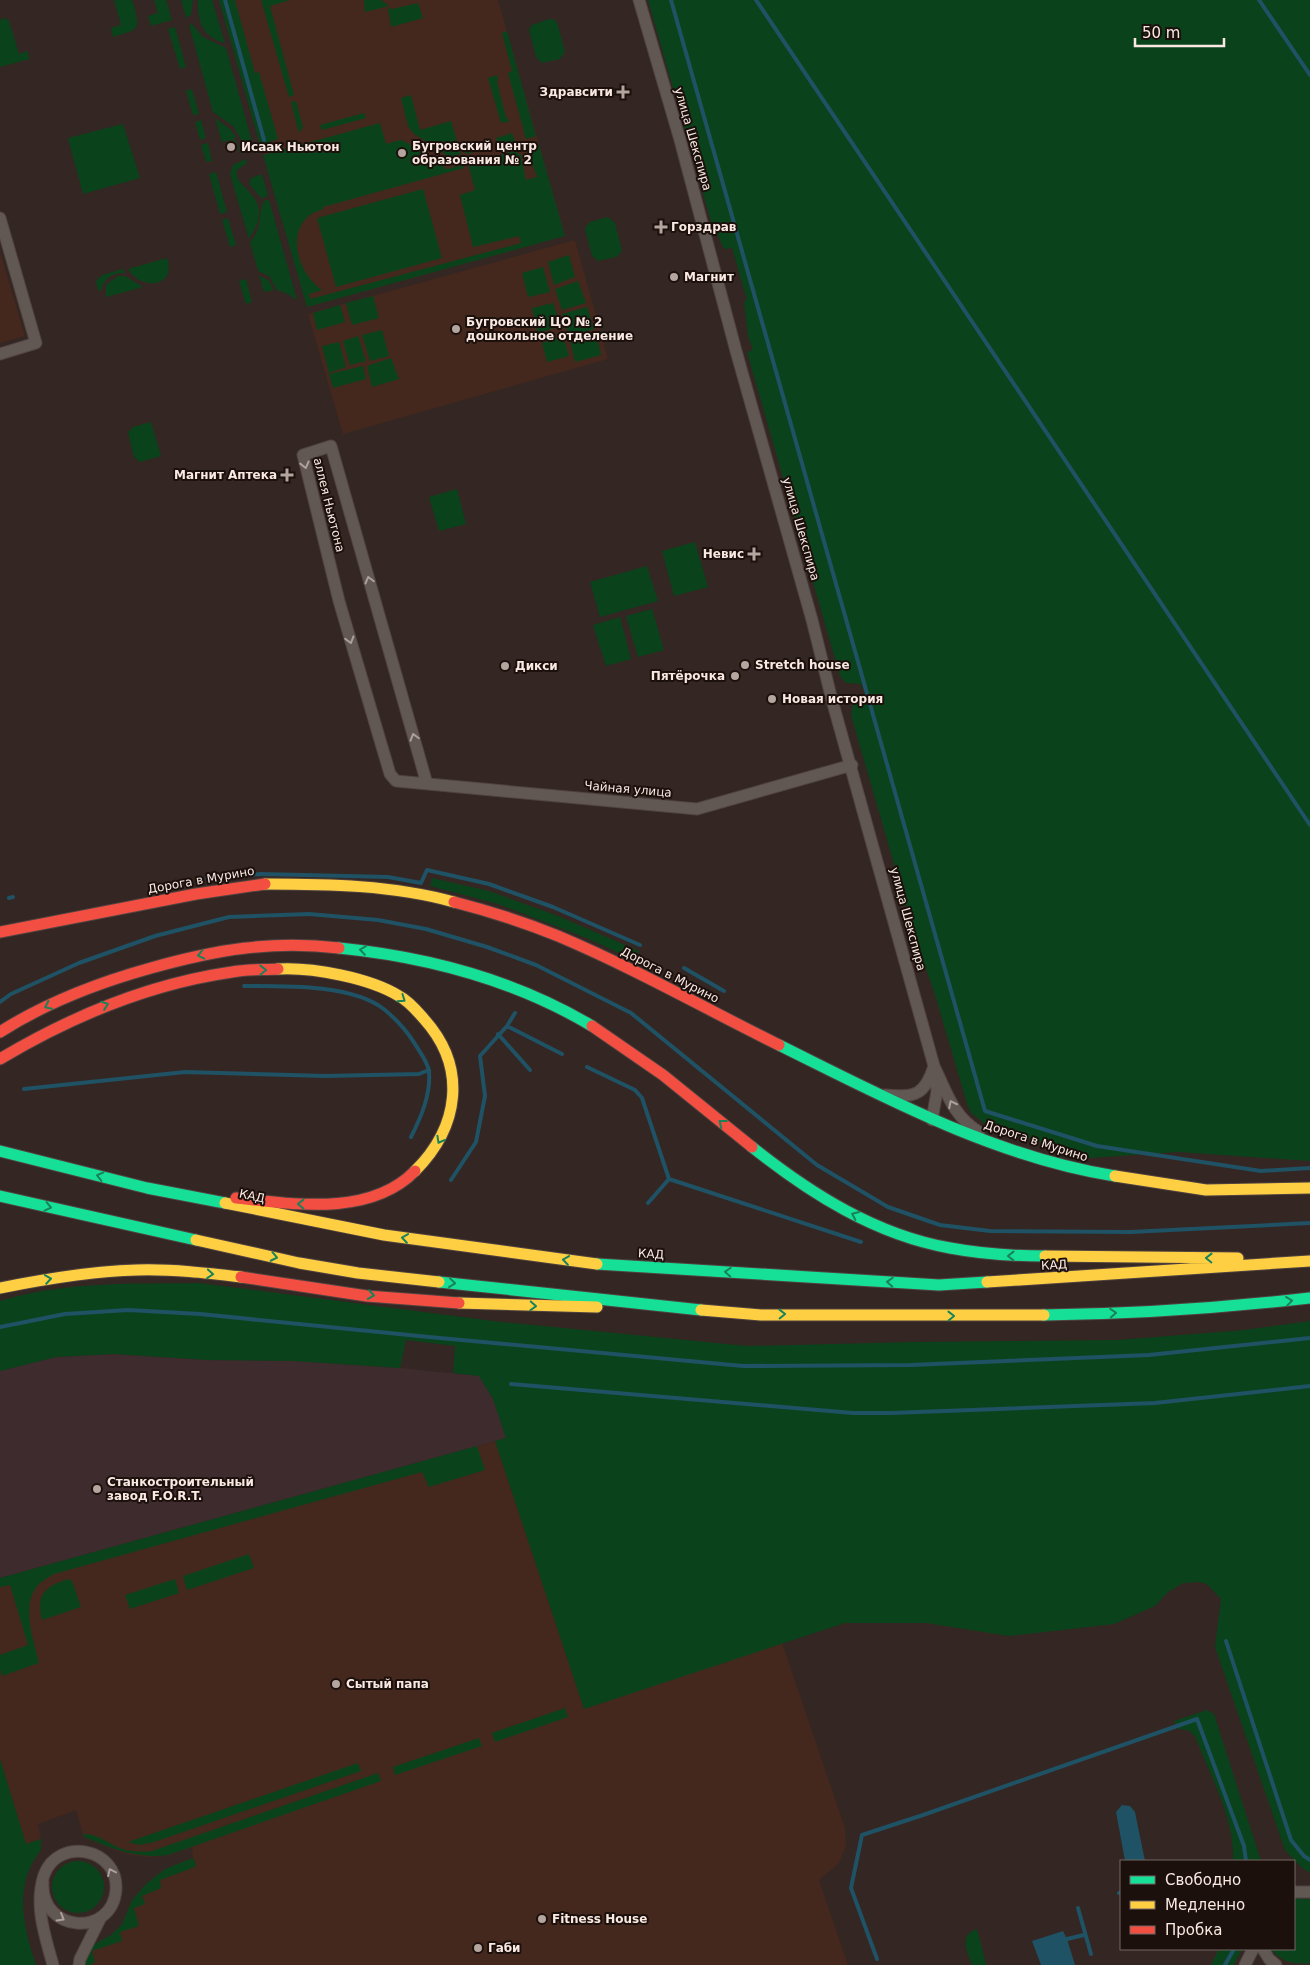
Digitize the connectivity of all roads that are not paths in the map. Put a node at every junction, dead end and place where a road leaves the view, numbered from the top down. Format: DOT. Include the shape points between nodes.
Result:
graph roads {
  1 [pos="639,0"];
  2 [pos="0,218"];
  3 [pos="0,354"];
  4 [pos="852,765"];
  5 [pos="396,782"];
  6 [pos="427,784"];
  7 [pos="0,932"];
  8 [pos="0,1032"];
  9 [pos="0,1059"];
  10 [pos="934,1066"];
  11 [pos="878,1094"];
  12 [pos="932,1120"];
  13 [pos="1002,1146"];
  14 [pos="0,1152"];
  15 [pos="147,1188"];
  16 [pos="1310,1188"];
  17 [pos="0,1196"];
  18 [pos="1310,1260"];
  19 [pos="0,1288"];
  20 [pos="1310,1298"];
  21 [pos="681,1308"];
  22 [pos="43,1882"];
  23 [pos="1295,1892"];
  24 [pos="1310,1892"];
  25 [pos="101,1917"];
  26 [pos="1253,1950"];
  27 [pos="1264,1950"];
  28 [pos="53,1965"];
  29 [pos="79,1965"];
  30 [pos="1246,1965"];
  31 [pos="1276,1965"];
  1 -- 4 [label="street, улица Шекспира"];
  2 -- 3 [label="street" via="36,343"];
  4 -- 6 [label="street, Чайная улица" via="697,809"];
  4 -- 10 [label="street, улица Шекспира"];
  5 -- 6 [label="street, Чайная улица"];
  6 -- 5 [label="street, аллея Ньютона, one-way" via="331,446 303,455 339,601 390,774"];
  7 -- 11 [label="main road, Дорога в Мурино" via="257,884 320,884 437,897 499,914 558,936 651,979"];
  18 -- 8 [label="main road, one-way" via="993,1256 908,1237 839,1207 799,1182 641,1059 588,1024 500,983 411,958 322,946 242,947 125,974 48,1005"];
  9 -- 15 [label="main road, one-way" via="58,1025 131,996 210,975 284,969 322,971 358,978 400,996 428,1020 446,1049 454,1084 451,1112 442,1139 428,1159 408,1178 385,1191 361,1200 334,1204 293,1204"];
  10 -- 11 [label="street" via="925,1087 916,1094"];
  10 -- 12 [label="street" via="937,1090"];
  13 -- 10 [label="street, one-way" via="963,1120 953,1108"];
  11 -- 12 [label="main road, Дорога в Мурино"];
  12 -- 13 [label="main road, Дорога в Мурино"];
  13 -- 16 [label="main road, Дорога в Мурино" via="1084,1171 1206,1190"];
  15 -- 14 [label="main road, КАД, one-way"];
  18 -- 15 [label="main road, КАД, one-way" via="939,1285 615,1266 384,1235"];
  17 -- 21 [label="main road, one-way" via="358,1273"];
  19 -- 21 [label="main road, one-way" via="47,1278 156,1270 255,1278 397,1299"];
  21 -- 20 [label="main road, one-way" via="761,1315 1104,1314"];
  22 -- 25 [label="street, one-way" via="46,1903 60,1919 81,1924"];
  25 -- 22 [label="street, one-way" via="114,1899 116,1885 109,1865 98,1855 84,1850 63,1854 48,1868"];
  22 -- 28 [label="street" via="41,1923"];
  23 -- 24 [label="street"];
  25 -- 29 [label="street"];
  26 -- 30 [label="street"];
  27 -- 31 [label="street"];
}
